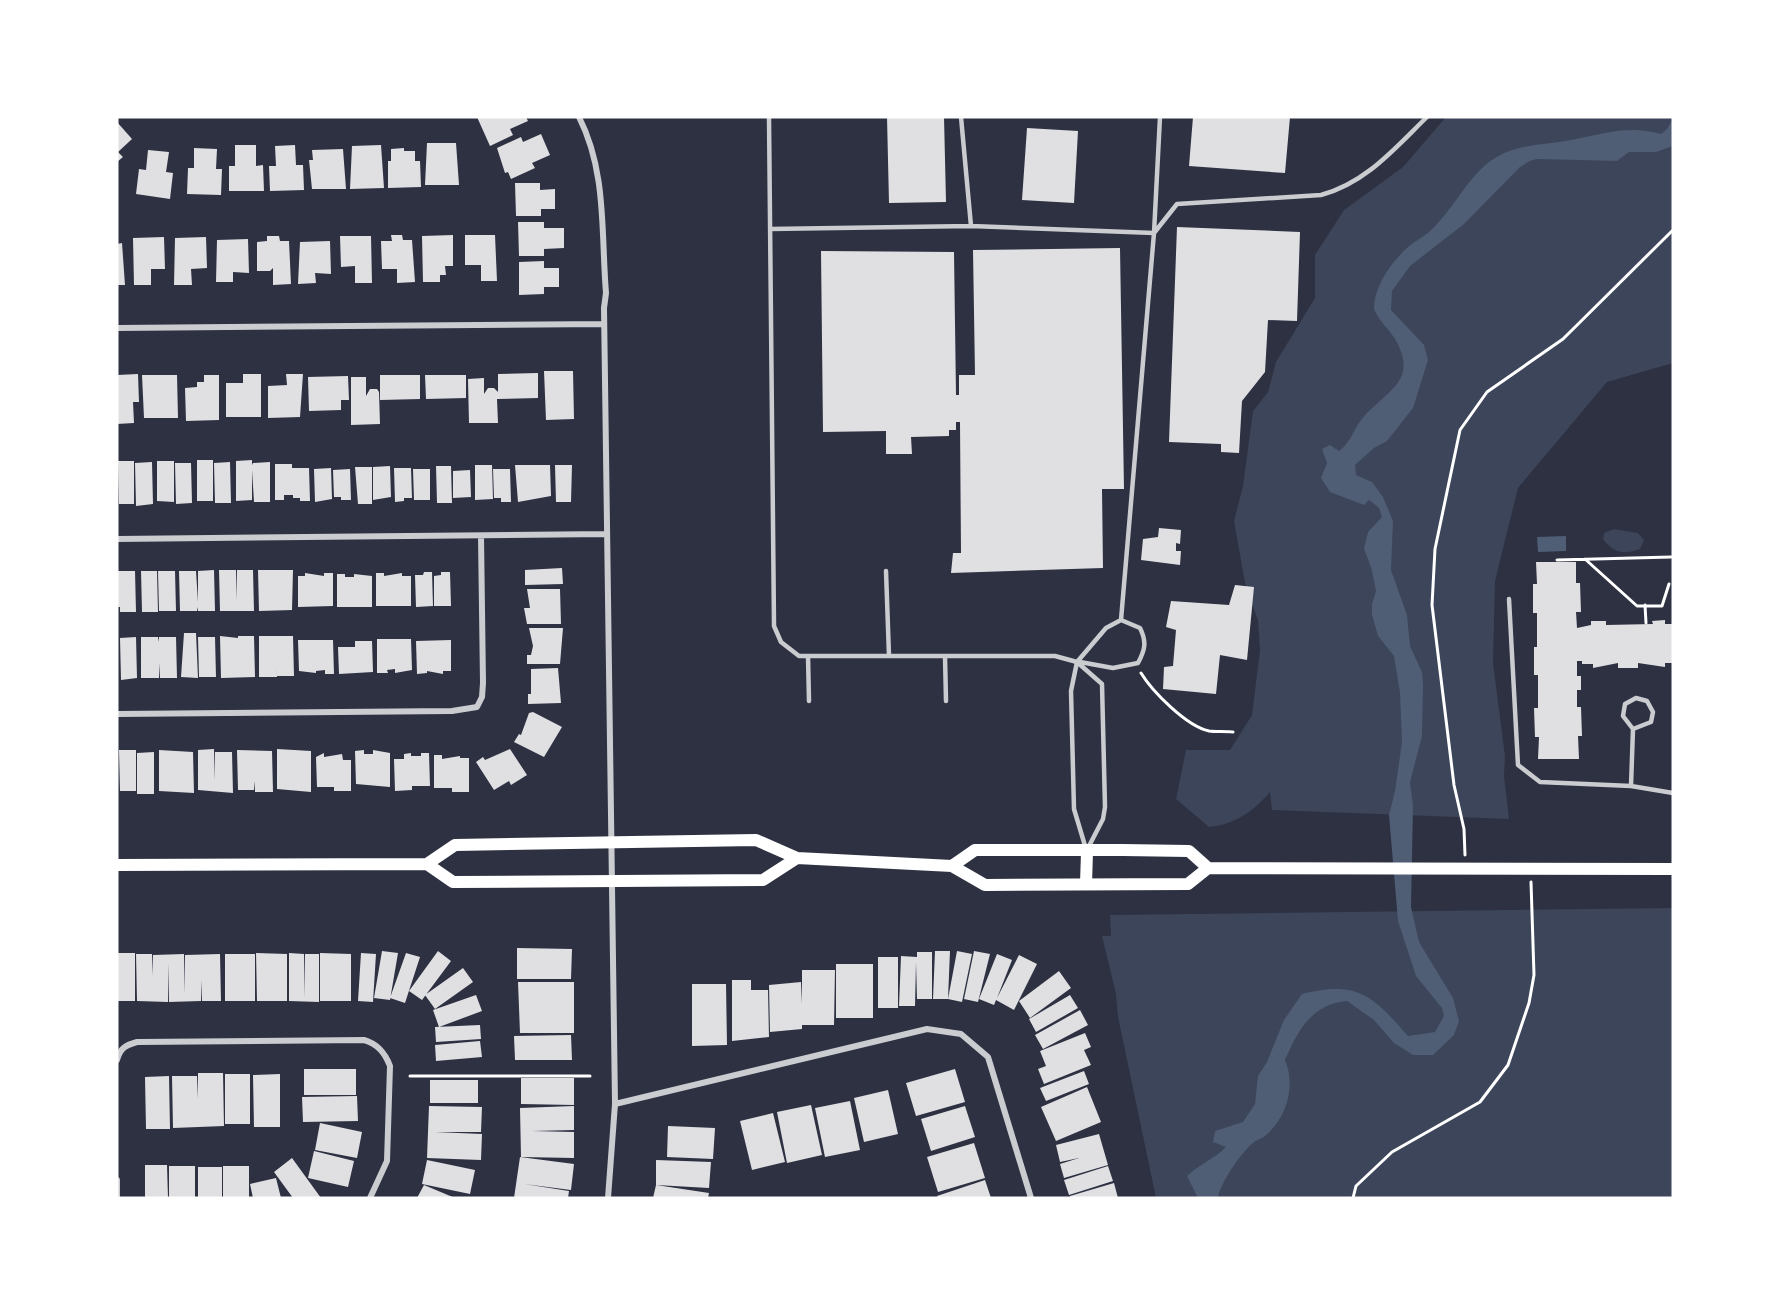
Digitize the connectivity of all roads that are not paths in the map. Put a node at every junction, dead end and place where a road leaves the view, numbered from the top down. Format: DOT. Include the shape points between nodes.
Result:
graph roads {
  1 [pos="579,117"];
  2 [pos="769,117"];
  3 [pos="961,117"];
  4 [pos="1160,117"];
  5 [pos="1427,117"];
  6 [pos="971,226"];
  7 [pos="770,229"];
  8 [pos="1154,233"];
  9 [pos="604,324"];
  10 [pos="117,328"];
  11 [pos="607,534"];
  12 [pos="481,536"];
  13 [pos="117,539"];
  14 [pos="886,571"];
  15 [pos="1509,599"];
  16 [pos="1121,620"];
  17 [pos="808,656"];
  18 [pos="889,656"];
  19 [pos="945,656"];
  20 [pos="1077,662"];
  21 [pos="809,701"];
  22 [pos="946,701"];
  23 [pos="117,714"];
  24 [pos="1633,729"];
  25 [pos="1631,786"];
  26 [pos="1673,793"];
  27 [pos="612,842"];
  28 [pos="1087,852"];
  29 [pos="797,858"];
  30 [pos="427,864"];
  31 [pos="117,865"];
  32 [pos="952,866"];
  33 [pos="1208,867"];
  34 [pos="1673,869"];
  35 [pos="611,880"];
  36 [pos="1086,884"];
  37 [pos="117,1059"];
  38 [pos="615,1104"];
  39 [pos="117,1180"];
  40 [pos="117,1198"];
  41 [pos="370,1198"];
  42 [pos="608,1198"];
  43 [pos="1031,1198"];
  1 -- 9 [label="street" via="595,154 601,186"];
  2 -- 7 [label="lane"];
  3 -- 6 [label="lane"];
  4 -- 8 [label="lane"];
  5 -- 8 [label="lane" via="1372,170 1341,189 1321,195 1177,204"];
  6 -- 7 [label="lane"];
  6 -- 8 [label="lane"];
  7 -- 17 [label="lane" via="774,626 781,642 799,656"];
  8 -- 16 [label="lane"];
  9 -- 10 [label="street"];
  9 -- 11 [label="street"];
  11 -- 12 [label="street"];
  11 -- 27 [label="street"];
  12 -- 13 [label="street"];
  12 -- 23 [label="street" via="483,683 477,706 452,711"];
  14 -- 18 [label="lane"];
  15 -- 25 [label="lane" via="1518,765 1540,782"];
  16 -- 20 [label="lane" via="1106,628"];
  16 -- 20 [label="lane" via="1140,628 1145,638 1138,663 1113,668"];
  17 -- 18 [label="lane"];
  17 -- 21 [label="lane"];
  18 -- 19 [label="lane"];
  19 -- 20 [label="lane" via="1055,656"];
  19 -- 22 [label="lane"];
  20 -- 28 [label="lane" via="1071,691 1074,808"];
  20 -- 28 [label="lane" via="1102,684 1105,807"];
  24 -- 24 [label="lane" via="1651,722 1653,712 1647,701 1636,698 1625,704 1623,716"];
  24 -- 25 [label="lane"];
  25 -- 26 [label="lane"];
  27 -- 29 [label="main road" via="756,840"];
  27 -- 30 [label="main road" via="455,845"];
  27 -- 35 [label="street"];
  28 -- 32 [label="main road" via="975,850"];
  28 -- 33 [label="main road" via="1189,851"];
  28 -- 36 [label="main road"];
  29 -- 32 [label="main road"];
  29 -- 35 [label="main road" via="763,880"];
  30 -- 31 [label="main road"];
  30 -- 35 [label="main road" via="453,882"];
  32 -- 36 [label="main road" via="985,885"];
  33 -- 34 [label="main road"];
  33 -- 36 [label="main road" via="1188,884"];
  35 -- 38 [label="street"];
  37 -- 41 [label="street" via="120,1050 137,1042 374,1043 390,1066 387,1161"];
  38 -- 42 [label="street"];
  38 -- 43 [label="street" via="927,1029 960,1034 988,1057"];
  39 -- 40 [label="street"];
}
